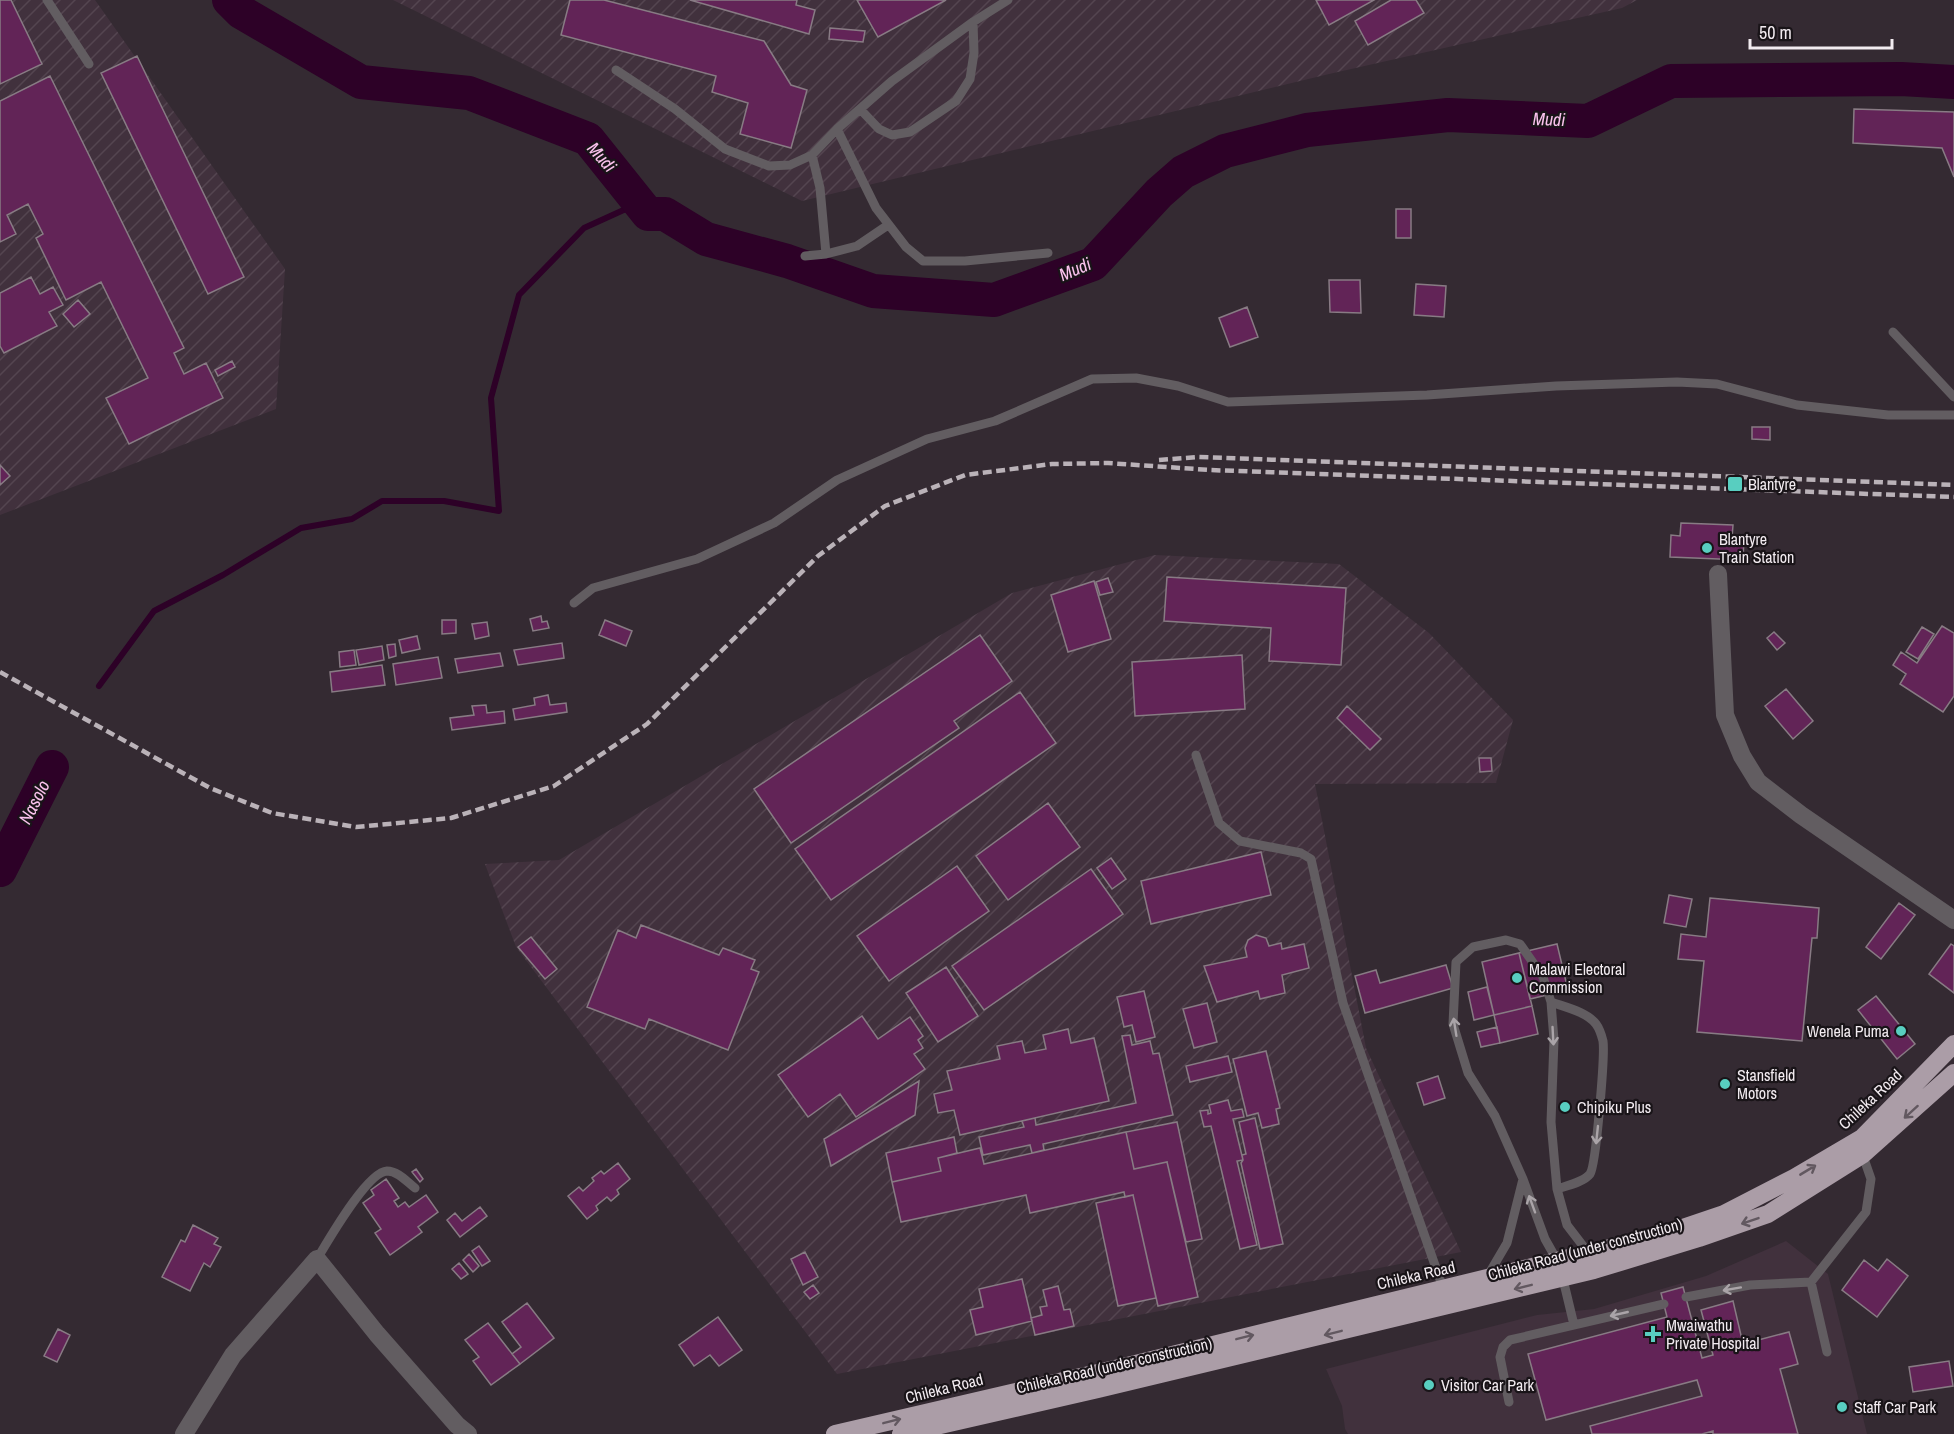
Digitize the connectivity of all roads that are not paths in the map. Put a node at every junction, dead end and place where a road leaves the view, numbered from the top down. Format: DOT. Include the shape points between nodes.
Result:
graph roads {
  1 [pos="47,0"];
  2 [pos="1008,0"];
  3 [pos="973,22"];
  4 [pos="89,64"];
  5 [pos="616,70"];
  6 [pos="860,109"];
  7 [pos="837,129"];
  8 [pos="812,155"];
  9 [pos="888,225"];
  10 [pos="1048,253"];
  11 [pos="826,254"];
  12 [pos="805,256"];
  13 [pos="1893,332"];
  14 [pos="1954,397"];
  15 [pos="1954,415"];
  16 [pos="1718,574"];
  17 [pos="574,603"];
  18 [pos="1196,755"];
  19 [pos="1954,920"];
  20 [pos="1551,1002"];
  21 [pos="1954,1044"];
  22 [pos="1954,1073"];
  23 [pos="1862,1147"];
  24 [pos="1523,1179"];
  25 [pos="415,1188"];
  26 [pos="1557,1190"];
  27 [pos="317,1259"];
  28 [pos="1592,1262"];
  29 [pos="1560,1269"];
  30 [pos="1485,1279"];
  31 [pos="1811,1282"];
  32 [pos="1443,1288"];
  33 [pos="1686,1297"];
  34 [pos="1664,1304"];
  35 [pos="1574,1325"];
  36 [pos="1827,1352"];
  37 [pos="1509,1402"];
  38 [pos="184,1434"];
  39 [pos="468,1434"];
  40 [pos="835,1434"];
  41 [pos="901,1434"];
  1 -- 4 [label="lane"];
  2 -- 3 [label="lane"];
  3 -- 6 [label="lane"];
  3 -- 6 [label="lane" via="970,79 956,101 910,132 892,135 879,129"];
  5 -- 8 [label="lane" via="675,109 725,149 768,166 790,165"];
  6 -- 7 [label="lane"];
  7 -- 8 [label="lane"];
  7 -- 9 [label="lane"];
  8 -- 11 [label="lane" via="820,188"];
  9 -- 10 [label="lane" via="923,261"];
  9 -- 11 [label="lane" via="857,246"];
  11 -- 12 [label="lane"];
  13 -- 14 [label="lane"];
  15 -- 17 [label="lane" via="1888,415 1797,405 1718,384 1677,382 1228,402 1136,378 1092,379 995,421 927,439 837,480 774,523 697,559 592,588"];
  16 -- 19 [label="street" via="1725,715 1758,782"];
  18 -- 32 [label="lane" via="1219,823 1240,841 1301,853 1311,859 1343,1004"];
  24 -- 20 [label="lane, one-way" via="1462,1056 1453,1024 1456,962 1473,947 1492,941 1520,944 1543,977"];
  20 -- 26 [label="lane, one-way" via="1551,1122"];
  20 -- 26 [label="lane, one-way" via="1596,1024 1603,1040 1598,1130 1590,1174"];
  21 -- 23 [label="highway, Chileka Road"];
  22 -- 23 [label="highway, one-way"];
  23 -- 28 [label="highway, Chileka Road" via="1724,1214"];
  23 -- 31 [label="lane" via="1871,1179 1866,1212"];
  29 -- 24 [label="lane, one-way"];
  24 -- 30 [label="lane" via="1507,1243"];
  25 -- 27 [label="lane" via="397,1173 386,1171 377,1175 349,1208"];
  26 -- 28 [label="lane" via="1567,1225"];
  27 -- 38 [label="street" via="233,1355"];
  27 -- 39 [label="street" via="377,1334"];
  28 -- 29 [label="highway, Chileka Road"];
  29 -- 30 [label="highway, Chileka Road"];
  29 -- 35 [label="lane"];
  29 -- 41 [label="highway, Chileka Road (under construction), one-way" via="1098,1389"];
  30 -- 32 [label="highway, Chileka Road"];
  31 -- 33 [label="lane, one-way" via="1750,1286"];
  31 -- 36 [label="lane"];
  40 -- 32 [label="highway, Chileka Road, one-way" via="1115,1370"];
  34 -- 35 [label="lane, one-way"];
  35 -- 37 [label="lane" via="1510,1340 1503,1347 1500,1357"];
}
